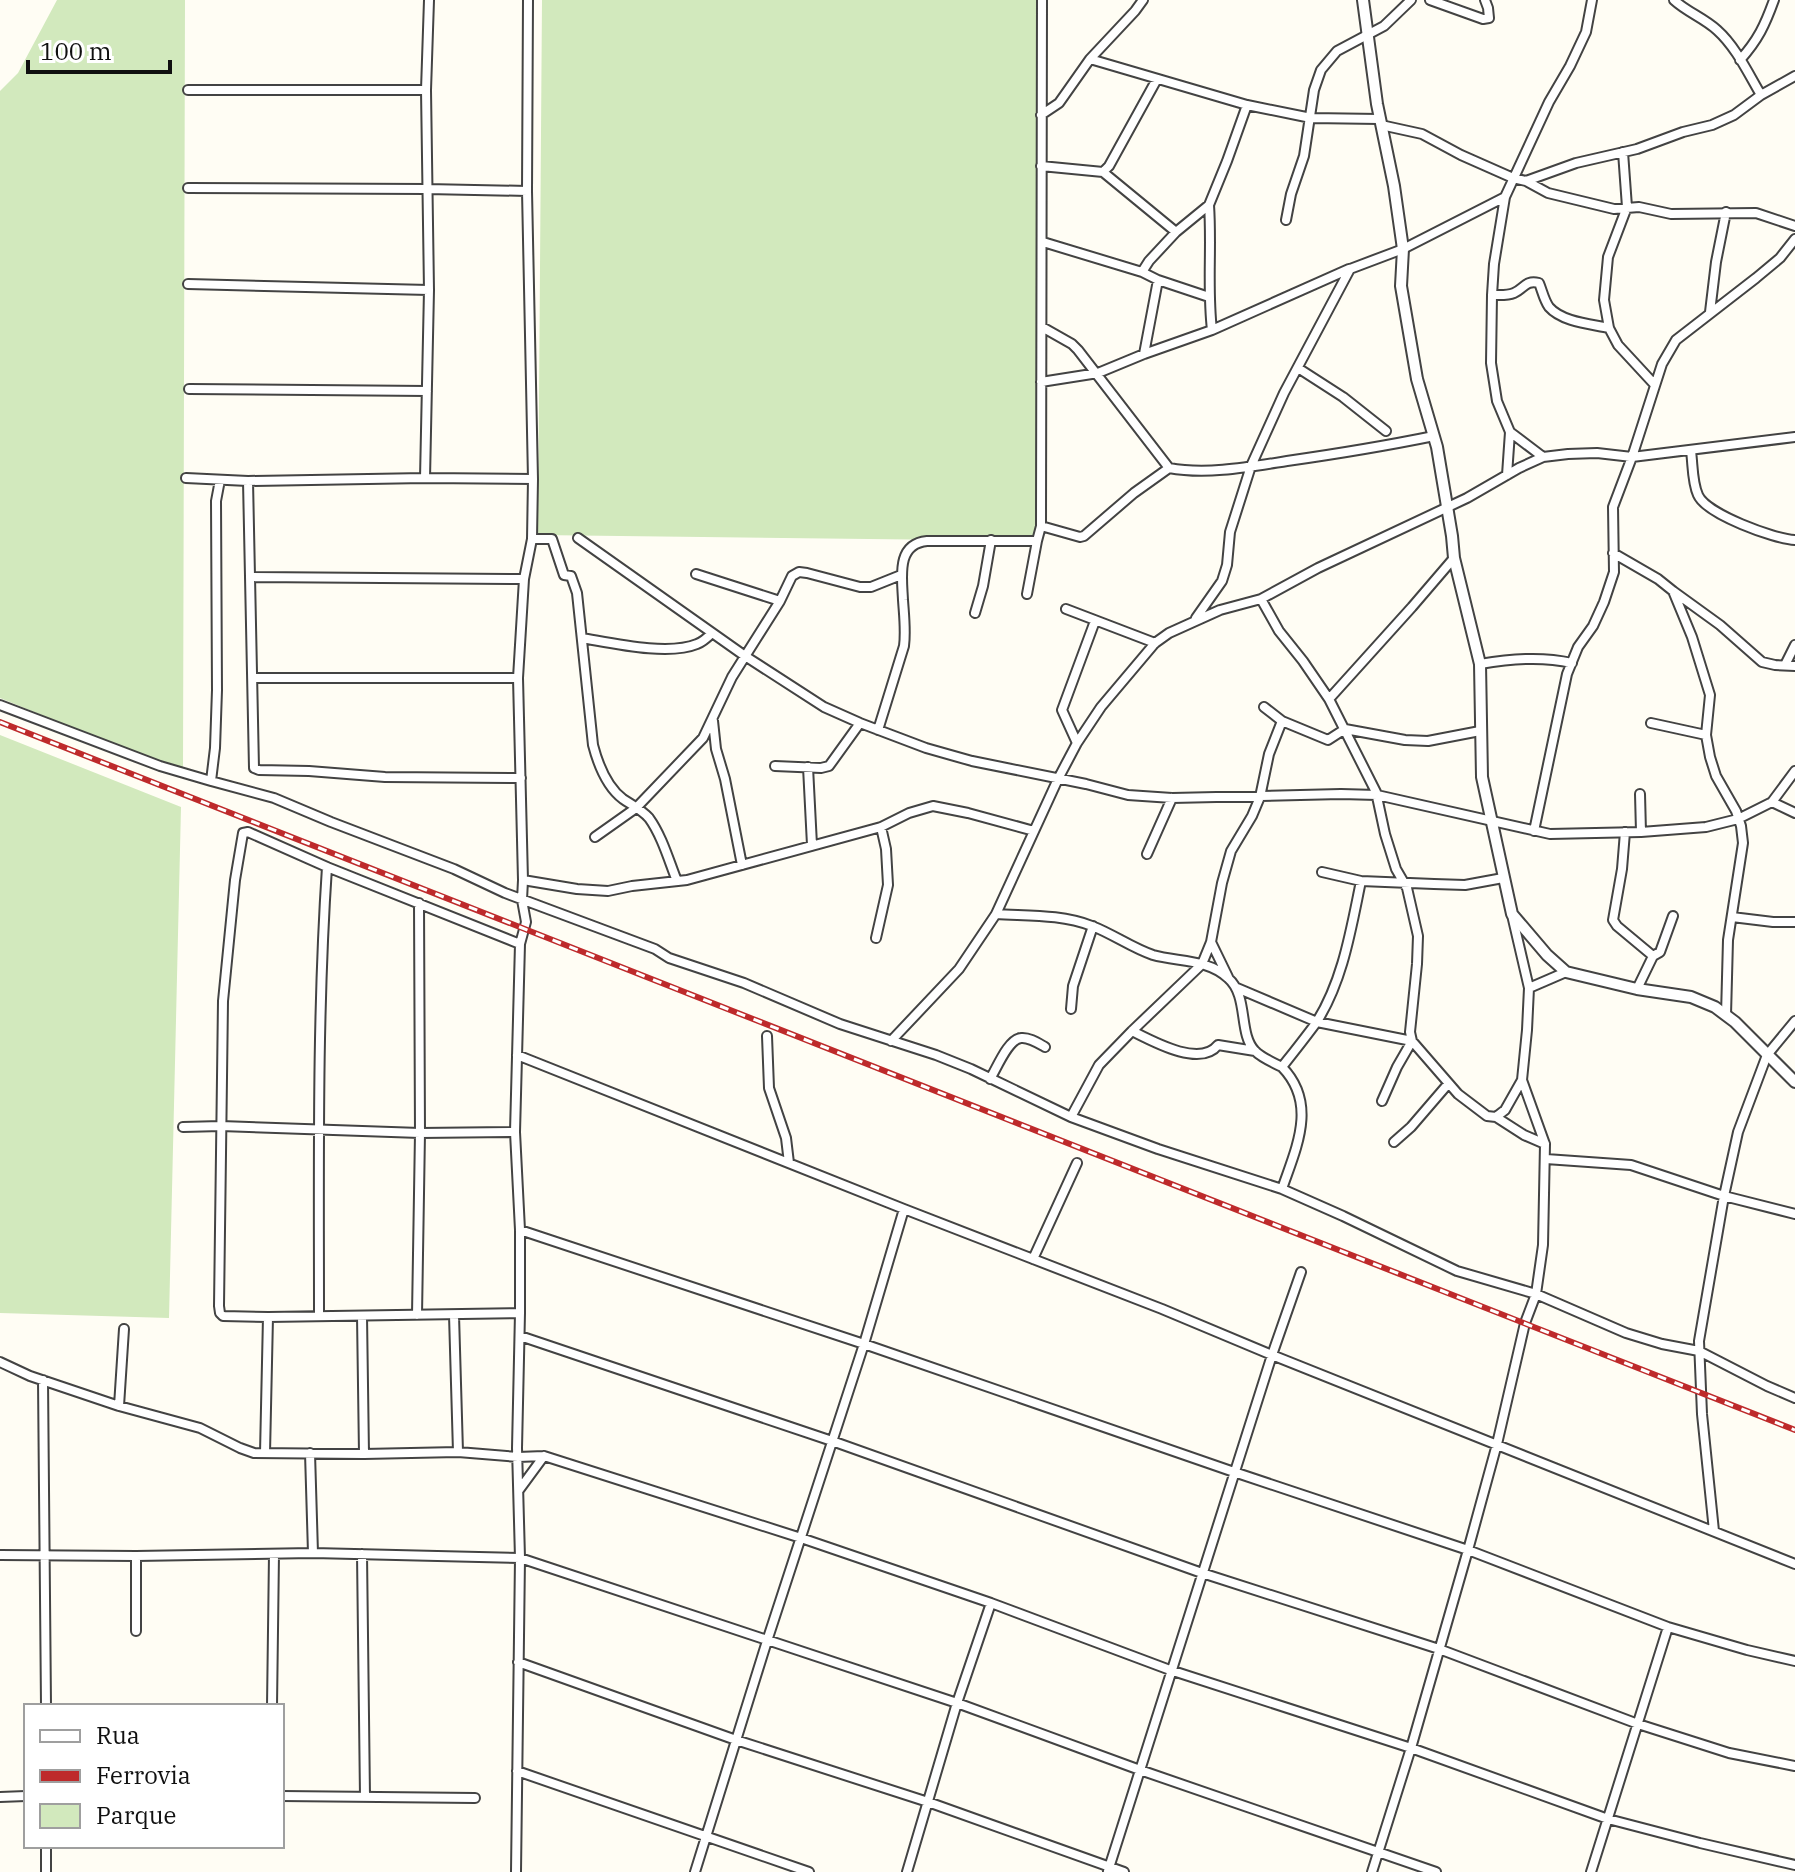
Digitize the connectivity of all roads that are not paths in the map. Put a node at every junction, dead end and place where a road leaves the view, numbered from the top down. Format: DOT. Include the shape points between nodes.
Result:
graph roads {
  1 [pos="429,0"];
  2 [pos="528,0"];
  3 [pos="1042,0"];
  4 [pos="1143,0"];
  5 [pos="1363,0"];
  6 [pos="1411,0"];
  7 [pos="1430,0"];
  8 [pos="1485,0"];
  9 [pos="1592,0"];
  10 [pos="1674,0"];
  11 [pos="1774,0"];
  12 [pos="1369,34"];
  13 [pos="1090,59"];
  14 [pos="1740,60"];
  15 [pos="1795,76"];
  16 [pos="1157,79"];
  17 [pos="188,90"];
  18 [pos="426,90"];
  19 [pos="1761,95"];
  20 [pos="1247,105"];
  21 [pos="1041,115"];
  22 [pos="1311,118"];
  23 [pos="1380,122"];
  24 [pos="1623,152"];
  25 [pos="1041,166"];
  26 [pos="1103,172"];
  27 [pos="1513,178"];
  28 [pos="1526,181"];
  29 [pos="188,188"];
  30 [pos="427,189"];
  31 [pos="527,191"];
  32 [pos="1505,197"];
  33 [pos="1209,205"];
  34 [pos="1627,207"];
  35 [pos="1726,212"];
  36 [pos="1286,220"];
  37 [pos="1794,225"];
  38 [pos="1176,232"];
  39 [pos="1795,239"];
  40 [pos="1043,242"];
  41 [pos="1403,249"];
  42 [pos="1350,269"];
  43 [pos="1142,272"];
  44 [pos="1158,280"];
  45 [pos="188,284"];
  46 [pos="429,290"];
  47 [pos="1492,295"];
  48 [pos="1209,297"];
  49 [pos="1710,312"];
  50 [pos="1042,327"];
  51 [pos="1609,328"];
  52 [pos="1212,330"];
  53 [pos="1144,354"];
  54 [pos="1298,368"];
  55 [pos="1098,373"];
  56 [pos="1041,382"];
  57 [pos="1655,385"];
  58 [pos="189,389"];
  59 [pos="427,391"];
  60 [pos="1386,431"];
  61 [pos="1510,432"];
  62 [pos="1434,436"];
  63 [pos="1795,437"];
  64 [pos="1691,451"];
  65 [pos="1543,457"];
  66 [pos="1632,457"];
  67 [pos="1251,466"];
  68 [pos="1169,468"];
  69 [pos="1507,475"];
  70 [pos="186,478"];
  71 [pos="425,478"];
  72 [pos="533,479"];
  73 [pos="220,480"];
  74 [pos="248,481"];
  75 [pos="1447,507"];
  76 [pos="1041,526"];
  77 [pos="578,538"];
  78 [pos="532,539"];
  79 [pos="991,540"];
  80 [pos="1795,540"];
  81 [pos="1037,541"];
  82 [pos="1613,553"];
  83 [pos="1454,558"];
  84 [pos="696,574"];
  85 [pos="901,575"];
  86 [pos="251,577"];
  87 [pos="524,579"];
  88 [pos="1673,591"];
  89 [pos="1027,594"];
  90 [pos="1261,599"];
  91 [pos="780,601"];
  92 [pos="1066,609"];
  93 [pos="975,613"];
  94 [pos="1196,619"];
  95 [pos="1095,621"];
  96 [pos="712,633"];
  97 [pos="582,638"];
  98 [pos="1155,643"];
  99 [pos="1795,645"];
  100 [pos="745,656"];
  101 [pos="1572,663"];
  102 [pos="1480,664"];
  103 [pos="1790,665"];
  104 [pos="253,678"];
  105 [pos="518,678"];
  106 [pos="1329,699"];
  107 [pos="0,705"];
  108 [pos="1264,707"];
  109 [pos="713,718"];
  110 [pos="1282,721"];
  111 [pos="860,723"];
  112 [pos="1651,723"];
  113 [pos="1345,729"];
  114 [pos="878,730"];
  115 [pos="1480,731"];
  116 [pos="1706,735"];
  117 [pos="1077,743"];
  118 [pos="775,766"];
  119 [pos="808,767"];
  120 [pos="1795,771"];
  121 [pos="521,778"];
  122 [pos="1058,779"];
  123 [pos="211,781"];
  124 [pos="1640,794"];
  125 [pos="1377,795"];
  126 [pos="1260,797"];
  127 [pos="1172,798"];
  128 [pos="1772,802"];
  129 [pos="636,808"];
  130 [pos="1795,813"];
  131 [pos="1738,819"];
  132 [pos="1492,822"];
  133 [pos="881,827"];
  134 [pos="1034,831"];
  135 [pos="1534,831"];
  136 [pos="1625,832"];
  137 [pos="1641,832"];
  138 [pos="595,837"];
  139 [pos="812,845"];
  140 [pos="1147,854"];
  141 [pos="742,865"];
  142 [pos="327,867"];
  143 [pos="1322,872"];
  144 [pos="1503,878"];
  145 [pos="523,880"];
  146 [pos="677,881"];
  147 [pos="1361,881"];
  148 [pos="1405,882"];
  149 [pos="522,900"];
  150 [pos="419,903"];
  151 [pos="996,914"];
  152 [pos="1512,914"];
  153 [pos="1673,916"];
  154 [pos="1732,917"];
  155 [pos="1795,922"];
  156 [pos="1093,926"];
  157 [pos="876,938"];
  158 [pos="1211,942"];
  159 [pos="520,944"];
  160 [pos="1653,956"];
  161 [pos="1202,964"];
  162 [pos="1566,972"];
  163 [pos="1229,978"];
  164 [pos="1237,988"];
  165 [pos="1529,988"];
  166 [pos="1637,989"];
  167 [pos="1071,1009"];
  168 [pos="1726,1015"];
  169 [pos="1795,1021"];
  170 [pos="1317,1022"];
  171 [pos="1132,1031"];
  172 [pos="767,1036"];
  173 [pos="891,1041"];
  174 [pos="1412,1041"];
  175 [pos="1045,1047"];
  176 [pos="1255,1051"];
  177 [pos="517,1055"];
  178 [pos="1767,1055"];
  179 [pos="1282,1067"];
  180 [pos="990,1079"];
  181 [pos="1522,1080"];
  182 [pos="1795,1082"];
  183 [pos="1448,1084"];
  184 [pos="1382,1101"];
  185 [pos="1071,1117"];
  186 [pos="1496,1117"];
  187 [pos="221,1126"];
  188 [pos="183,1127"];
  189 [pos="319,1130"];
  190 [pos="515,1132"];
  191 [pos="420,1133"];
  192 [pos="1394,1142"];
  193 [pos="1545,1144"];
  194 [pos="1546,1159"];
  195 [pos="789,1163"];
  196 [pos="1077,1163"];
  197 [pos="1282,1189"];
  198 [pos="1724,1196"];
  199 [pos="904,1209"];
  200 [pos="1795,1214"];
  201 [pos="520,1230"];
  202 [pos="1033,1259"];
  203 [pos="1301,1272"];
  204 [pos="1536,1294"];
  205 [pos="520,1313"];
  206 [pos="417,1315"];
  207 [pos="454,1315"];
  208 [pos="319,1316"];
  209 [pos="362,1316"];
  210 [pos="268,1317"];
  211 [pos="124,1329"];
  212 [pos="520,1336"];
  213 [pos="864,1344"];
  214 [pos="1699,1351"];
  215 [pos="1272,1355"];
  216 [pos="0,1362"];
  217 [pos="43,1380"];
  218 [pos="1795,1398"];
  219 [pos="119,1406"];
  220 [pos="832,1441"];
  221 [pos="1497,1444"];
  222 [pos="458,1452"];
  223 [pos="265,1453"];
  224 [pos="310,1453"];
  225 [pos="364,1454"];
  226 [pos="544,1456"];
  227 [pos="518,1457"];
  228 [pos="1234,1472"];
  229 [pos="519,1490"];
  230 [pos="1714,1531"];
  231 [pos="801,1538"];
  232 [pos="1468,1550"];
  233 [pos="313,1553"];
  234 [pos="274,1554"];
  235 [pos="362,1554"];
  236 [pos="0,1555"];
  237 [pos="45,1555"];
  238 [pos="136,1556"];
  239 [pos="520,1558"];
  240 [pos="1795,1564"];
  241 [pos="1202,1573"];
  242 [pos="991,1603"];
  243 [pos="1668,1627"];
  244 [pos="136,1631"];
  245 [pos="767,1641"];
  246 [pos="1439,1649"];
  247 [pos="1795,1661"];
  248 [pos="518,1662"];
  249 [pos="1170,1670"];
  250 [pos="957,1703"];
  251 [pos="46,1704"];
  252 [pos="272,1704"];
  253 [pos="1638,1724"];
  254 [pos="736,1740"];
  255 [pos="1411,1748"];
  256 [pos="1795,1766"];
  257 [pos="1140,1770"];
  258 [pos="517,1771"];
  259 [pos="24,1796"];
  260 [pos="284,1796"];
  261 [pos="0,1797"];
  262 [pos="365,1797"];
  263 [pos="475,1798"];
  264 [pos="928,1802"];
  265 [pos="1608,1819"];
  266 [pos="705,1837"];
  267 [pos="46,1848"];
  268 [pos="1379,1853"];
  269 [pos="1795,1865"];
  270 [pos="1108,1869"];
  271 [pos="46,1872"];
  272 [pos="516,1872"];
  273 [pos="695,1872"];
  274 [pos="809,1872"];
  275 [pos="907,1872"];
  276 [pos="1124,1872"];
  277 [pos="1372,1872"];
  278 [pos="1436,1872"];
  279 [pos="1591,1872"];
  1 -- 18 [label="street"];
  2 -- 31 [label="street"];
  3 -- 21 [label="street"];
  4 -- 13 [label="street"];
  5 -- 12 [label="street"];
  6 -- 12 [label="street"];
  7 -- 8 [label="street" via="1483,19 1490,13"];
  9 -- 27 [label="street" via="1586,32"];
  10 -- 14 [label="street" via="1716,29"];
  11 -- 14 [label="street" via="1756,43"];
  12 -- 22 [label="street" via="1337,51 1321,70"];
  12 -- 23 [label="street"];
  13 -- 16 [label="street"];
  13 -- 21 [label="street" via="1059,103"];
  14 -- 19 [label="street"];
  15 -- 19 [label="street"];
  16 -- 20 [label="street"];
  16 -- 26 [label="street"];
  17 -- 18 [label="street"];
  18 -- 30 [label="street"];
  19 -- 24 [label="street" via="1712,125"];
  20 -- 22 [label="street"];
  20 -- 33 [label="street"];
  21 -- 25 [label="street"];
  22 -- 23 [label="street"];
  22 -- 36 [label="street"];
  23 -- 27 [label="street" via="1431,138"];
  23 -- 41 [label="street"];
  24 -- 28 [label="street"];
  24 -- 34 [label="street"];
  25 -- 26 [label="street"];
  25 -- 40 [label="street"];
  26 -- 38 [label="street"];
  27 -- 28 [label="street"];
  27 -- 32 [label="street"];
  28 -- 34 [label="street" via="1548,193 1614,209"];
  29 -- 30 [label="street"];
  30 -- 31 [label="street"];
  30 -- 46 [label="street"];
  31 -- 72 [label="street"];
  32 -- 41 [label="street"];
  32 -- 47 [label="street"];
  33 -- 38 [label="street"];
  33 -- 48 [label="street"];
  34 -- 35 [label="street" via="1671,214"];
  34 -- 51 [label="street" via="1608,257 1604,300"];
  35 -- 37 [label="street" via="1756,213"];
  35 -- 49 [label="street"];
  38 -- 43 [label="street"];
  39 -- 49 [label="street" via="1780,258"];
  40 -- 43 [label="street"];
  40 -- 50 [label="street"];
  41 -- 42 [label="street"];
  41 -- 62 [label="street" via="1401,286 1417,379"];
  42 -- 52 [label="street"];
  42 -- 54 [label="street"];
  43 -- 44 [label="street"];
  44 -- 48 [label="street"];
  44 -- 53 [label="street"];
  45 -- 46 [label="street"];
  46 -- 59 [label="street"];
  47 -- 51 [label="street" via="1513,294 1534,281 1560,315"];
  47 -- 61 [label="street" via="1491,363 1497,401"];
  48 -- 52 [label="street"];
  49 -- 57 [label="street" via="1676,340"];
  50 -- 55 [label="street" via="1072,344"];
  50 -- 56 [label="street"];
  51 -- 57 [label="street"];
  52 -- 53 [label="street"];
  53 -- 55 [label="street"];
  54 -- 60 [label="street"];
  54 -- 67 [label="street"];
  55 -- 56 [label="street"];
  55 -- 68 [label="street"];
  56 -- 76 [label="street"];
  57 -- 66 [label="street"];
  58 -- 59 [label="street"];
  59 -- 71 [label="street"];
  61 -- 65 [label="street"];
  61 -- 69 [label="street"];
  62 -- 67 [label="street"];
  62 -- 75 [label="street"];
  63 -- 64 [label="street"];
  64 -- 66 [label="street"];
  64 -- 80 [label="street" via="1699,499 1742,525"];
  65 -- 66 [label="street"];
  65 -- 69 [label="street"];
  66 -- 82 [label="street" via="1613,507"];
  67 -- 68 [label="street"];
  67 -- 94 [label="street" via="1230,532 1222,581"];
  68 -- 76 [label="street" via="1084,536"];
  69 -- 75 [label="street"];
  70 -- 73 [label="street"];
  71 -- 72 [label="street"];
  71 -- 74 [label="street"];
  72 -- 78 [label="street"];
  73 -- 74 [label="street"];
  73 -- 123 [label="street"];
  74 -- 86 [label="street"];
  75 -- 83 [label="street"];
  75 -- 90 [label="street"];
  76 -- 81 [label="street"];
  77 -- 96 [label="street"];
  78 -- 87 [label="street"];
  78 -- 97 [label="street" via="552,539 564,575 571,576"];
  79 -- 81 [label="street"];
  79 -- 85 [label="street" via="917,542 903,560"];
  79 -- 93 [label="street"];
  81 -- 89 [label="street"];
  82 -- 88 [label="street"];
  82 -- 101 [label="street" via="1614,572 1604,602"];
  83 -- 102 [label="street"];
  83 -- 106 [label="street"];
  84 -- 91 [label="street"];
  85 -- 91 [label="street" via="860,587 799,572"];
  85 -- 114 [label="street" via="906,635"];
  86 -- 87 [label="street"];
  86 -- 104 [label="street"];
  87 -- 105 [label="street"];
  88 -- 103 [label="street" via="1762,662"];
  88 -- 116 [label="street" via="1710,695"];
  90 -- 94 [label="street"];
  90 -- 106 [label="street"];
  91 -- 100 [label="street"];
  92 -- 95 [label="street"];
  94 -- 98 [label="street"];
  95 -- 98 [label="street"];
  95 -- 117 [label="street" via="1062,710"];
  96 -- 97 [label="street" via="680,649"];
  96 -- 100 [label="street"];
  97 -- 129 [label="street" via="598,764 619,795"];
  98 -- 117 [label="street"];
  99 -- 103 [label="street"];
  100 -- 109 [label="street"];
  100 -- 111 [label="street" via="824,707"];
  101 -- 102 [label="street" via="1519,658"];
  101 -- 135 [label="street"];
  102 -- 115 [label="street"];
  104 -- 105 [label="street"];
  104 -- 121 [label="street" via="257,770"];
  105 -- 121 [label="street"];
  106 -- 113 [label="street"];
  107 -- 123 [label="street"];
  108 -- 110 [label="street"];
  109 -- 129 [label="street" via="703,738"];
  109 -- 141 [label="street"];
  110 -- 113 [label="street" via="1328,740"];
  110 -- 126 [label="street"];
  111 -- 114 [label="street"];
  111 -- 119 [label="street" via="829,766"];
  112 -- 116 [label="street"];
  113 -- 115 [label="street" via="1428,741"];
  113 -- 125 [label="street"];
  114 -- 122 [label="street" via="956,757"];
  115 -- 132 [label="street" via="1482,777"];
  116 -- 131 [label="street" via="1716,776"];
  117 -- 122 [label="street"];
  118 -- 119 [label="street"];
  119 -- 139 [label="street"];
  120 -- 128 [label="street"];
  121 -- 145 [label="street"];
  122 -- 127 [label="street" via="1128,795"];
  122 -- 134 [label="street"];
  123 -- 149 [label="street" via="274,798"];
  124 -- 137 [label="street"];
  125 -- 126 [label="street"];
  125 -- 132 [label="street"];
  125 -- 148 [label="street" via="1392,857"];
  126 -- 127 [label="street"];
  126 -- 158 [label="street" via="1231,851"];
  127 -- 140 [label="street"];
  128 -- 130 [label="street"];
  128 -- 131 [label="street"];
  129 -- 138 [label="street"];
  129 -- 146 [label="street" via="654,827"];
  131 -- 137 [label="street"];
  131 -- 154 [label="street" via="1743,843"];
  132 -- 135 [label="street"];
  132 -- 144 [label="street"];
  133 -- 134 [label="street" via="933,806"];
  133 -- 139 [label="street"];
  133 -- 157 [label="street" via="888,885"];
  134 -- 151 [label="street"];
  135 -- 136 [label="street"];
  136 -- 137 [label="street"];
  136 -- 160 [label="street" via="1613,920"];
  139 -- 141 [label="street"];
  141 -- 146 [label="street"];
  142 -- 150 [label="street"];
  142 -- 187 [label="street" via="248,832 242,834 223,1001"];
  142 -- 189 [label="street"];
  143 -- 147 [label="street"];
  144 -- 148 [label="street" via="1465,885"];
  144 -- 152 [label="street"];
  145 -- 146 [label="street" via="608,891"];
  145 -- 149 [label="street"];
  147 -- 148 [label="street"];
  147 -- 170 [label="street" via="1345,955"];
  148 -- 174 [label="street" via="1418,936"];
  149 -- 159 [label="street" via="526,922"];
  149 -- 173 [label="street"];
  150 -- 159 [label="street"];
  150 -- 191 [label="street"];
  151 -- 156 [label="street" via="1060,917"];
  151 -- 173 [label="street" via="959,969"];
  152 -- 162 [label="street"];
  152 -- 165 [label="street"];
  153 -- 160 [label="street" via="1660,952"];
  154 -- 155 [label="street"];
  154 -- 168 [label="street"];
  156 -- 161 [label="street" via="1151,954"];
  156 -- 167 [label="street"];
  158 -- 161 [label="street"];
  158 -- 163 [label="street"];
  159 -- 177 [label="street"];
  160 -- 166 [label="street"];
  161 -- 163 [label="street"];
  161 -- 171 [label="street"];
  162 -- 165 [label="street"];
  162 -- 166 [label="street"];
  163 -- 164 [label="street"];
  164 -- 170 [label="street"];
  164 -- 176 [label="street"];
  165 -- 181 [label="street"];
  166 -- 168 [label="street" via="1691,997"];
  168 -- 178 [label="street"];
  169 -- 178 [label="street"];
  170 -- 174 [label="street"];
  170 -- 179 [label="street"];
  171 -- 176 [label="street" via="1194,1054 1207,1054 1218,1045"];
  171 -- 185 [label="street" via="1099,1065"];
  172 -- 195 [label="street" via="769,1088"];
  173 -- 180 [label="street"];
  174 -- 183 [label="street"];
  174 -- 184 [label="street"];
  175 -- 180 [label="street" via="1023,1037 1015,1040"];
  176 -- 179 [label="street"];
  177 -- 190 [label="street"];
  177 -- 195 [label="street"];
  178 -- 182 [label="street"];
  178 -- 198 [label="street" via="1738,1132"];
  179 -- 197 [label="street" via="1298,1089 1302,1107 1301,1131"];
  180 -- 185 [label="street"];
  181 -- 186 [label="street"];
  181 -- 193 [label="street"];
  183 -- 186 [label="street" via="1487,1116"];
  183 -- 192 [label="street"];
  185 -- 197 [label="street"];
  186 -- 193 [label="street"];
  187 -- 188 [label="street"];
  187 -- 189 [label="street"];
  187 -- 210 [label="street" via="220,1313"];
  189 -- 191 [label="street"];
  189 -- 208 [label="street"];
  190 -- 191 [label="street"];
  190 -- 201 [label="street"];
  191 -- 206 [label="street"];
  193 -- 194 [label="street"];
  194 -- 198 [label="street" via="1631,1165"];
  194 -- 204 [label="street"];
  195 -- 199 [label="street"];
  196 -- 202 [label="street"];
  197 -- 204 [label="street" via="1457,1271"];
  198 -- 200 [label="street"];
  198 -- 214 [label="street"];
  199 -- 202 [label="street"];
  199 -- 213 [label="street"];
  201 -- 205 [label="street"];
  201 -- 213 [label="street"];
  202 -- 215 [label="street"];
  203 -- 215 [label="street"];
  204 -- 214 [label="street" via="1626,1333"];
  204 -- 221 [label="street"];
  205 -- 207 [label="street"];
  205 -- 212 [label="street"];
  206 -- 207 [label="street"];
  206 -- 209 [label="street"];
  207 -- 222 [label="street"];
  208 -- 209 [label="street"];
  208 -- 210 [label="street"];
  209 -- 225 [label="street"];
  210 -- 223 [label="street"];
  211 -- 219 [label="street"];
  212 -- 220 [label="street"];
  212 -- 227 [label="street"];
  213 -- 220 [label="street"];
  213 -- 228 [label="street"];
  214 -- 218 [label="street"];
  214 -- 230 [label="street"];
  215 -- 221 [label="street"];
  215 -- 228 [label="street"];
  216 -- 217 [label="street"];
  217 -- 219 [label="street"];
  217 -- 237 [label="street"];
  219 -- 223 [label="street"];
  220 -- 231 [label="street"];
  220 -- 241 [label="street"];
  221 -- 230 [label="street"];
  221 -- 232 [label="street"];
  222 -- 225 [label="street"];
  222 -- 227 [label="street"];
  223 -- 224 [label="street"];
  224 -- 225 [label="street"];
  224 -- 233 [label="street"];
  226 -- 227 [label="street"];
  226 -- 229 [label="street"];
  226 -- 231 [label="street"];
  227 -- 229 [label="street"];
  228 -- 232 [label="street"];
  228 -- 241 [label="street"];
  229 -- 239 [label="street"];
  230 -- 240 [label="street"];
  231 -- 242 [label="street"];
  231 -- 245 [label="street"];
  232 -- 243 [label="street"];
  232 -- 246 [label="street"];
  233 -- 234 [label="street"];
  233 -- 235 [label="street"];
  234 -- 238 [label="street"];
  234 -- 252 [label="street"];
  235 -- 239 [label="street"];
  235 -- 262 [label="street"];
  236 -- 237 [label="street"];
  237 -- 238 [label="street"];
  237 -- 251 [label="street"];
  238 -- 244 [label="street"];
  239 -- 245 [label="street"];
  239 -- 248 [label="street"];
  241 -- 246 [label="street"];
  241 -- 249 [label="street"];
  242 -- 249 [label="street"];
  242 -- 250 [label="street"];
  243 -- 247 [label="street"];
  243 -- 253 [label="street"];
  245 -- 250 [label="street"];
  245 -- 254 [label="street"];
  246 -- 253 [label="street"];
  246 -- 255 [label="street"];
  248 -- 254 [label="street"];
  248 -- 258 [label="street"];
  249 -- 255 [label="street"];
  249 -- 257 [label="street"];
  250 -- 257 [label="street"];
  250 -- 264 [label="street"];
  253 -- 256 [label="street" via="1729,1753"];
  253 -- 265 [label="street"];
  254 -- 264 [label="street"];
  254 -- 266 [label="street"];
  255 -- 265 [label="street"];
  255 -- 268 [label="street"];
  257 -- 268 [label="street"];
  257 -- 270 [label="street"];
  258 -- 266 [label="street"];
  258 -- 272 [label="street"];
  259 -- 261 [label="street"];
  260 -- 262 [label="street"];
  262 -- 263 [label="street"];
  264 -- 270 [label="street"];
  264 -- 275 [label="street"];
  265 -- 269 [label="street"];
  265 -- 279 [label="street"];
  266 -- 273 [label="street"];
  266 -- 274 [label="street"];
  267 -- 271 [label="street"];
  268 -- 277 [label="street"];
  268 -- 278 [label="street"];
  270 -- 276 [label="street"];
}
